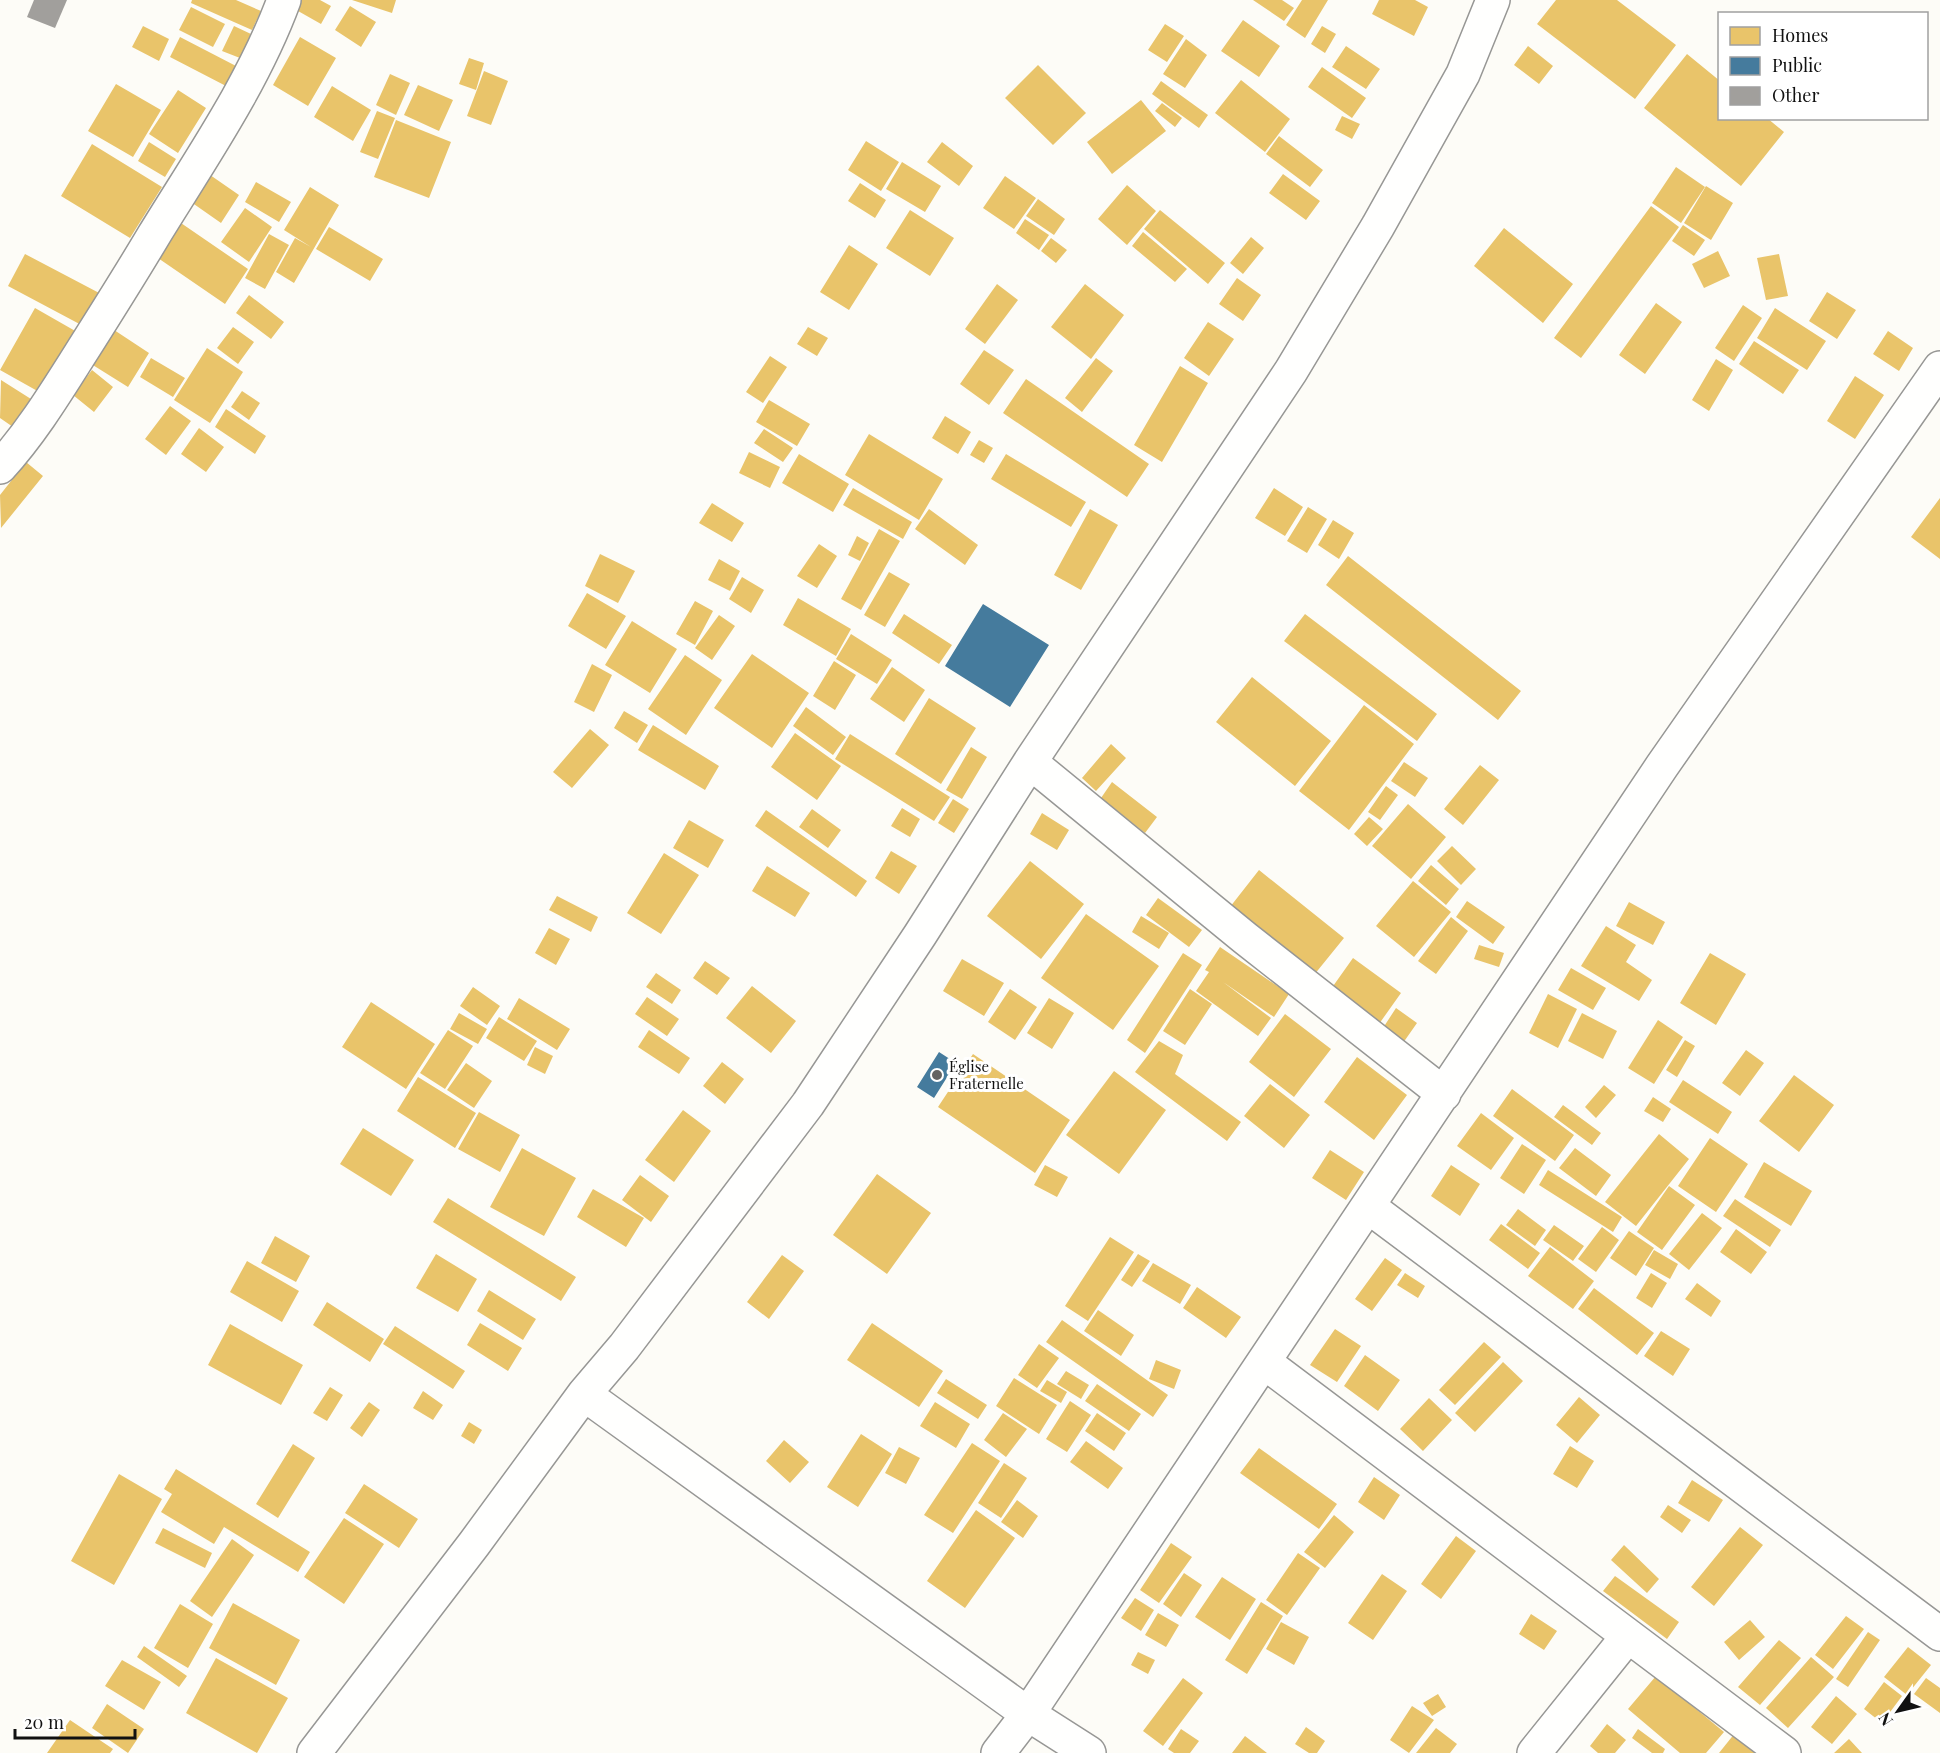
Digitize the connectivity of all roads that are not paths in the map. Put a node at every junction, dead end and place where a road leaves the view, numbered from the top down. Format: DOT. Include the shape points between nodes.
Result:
graph roads {
  1 [pos="284,0"];
  2 [pos="1492,0"];
  3 [pos="1940,368"];
  4 [pos="0,467"];
  5 [pos="1030,762"];
  6 [pos="1444,1094"];
  7 [pos="1369,1207"];
  8 [pos="1264,1362"];
  9 [pos="584,1394"];
  10 [pos="1940,1634"];
  11 [pos="1628,1636"];
  12 [pos="1028,1714"];
  13 [pos="314,1753"];
  14 [pos="998,1753"];
  15 [pos="1089,1753"];
  16 [pos="1534,1753"];
  17 [pos="1784,1753"];
  1 -- 4 [label="street" via="237,99 189,178 48,404"];
  2 -- 5 [label="street" via="1463,74 1302,352"];
  3 -- 6 [label="street" via="1662,765"];
  5 -- 6 [label="street"];
  5 -- 9 [label="street" via="808,1104"];
  6 -- 7 [label="street"];
  7 -- 8 [label="street"];
  7 -- 10 [label="street"];
  8 -- 11 [label="street"];
  8 -- 12 [label="street"];
  9 -- 12 [label="street"];
  9 -- 13 [label="street"];
  11 -- 16 [label="street"];
  11 -- 17 [label="street"];
  12 -- 14 [label="street"];
  12 -- 15 [label="street"];
}
